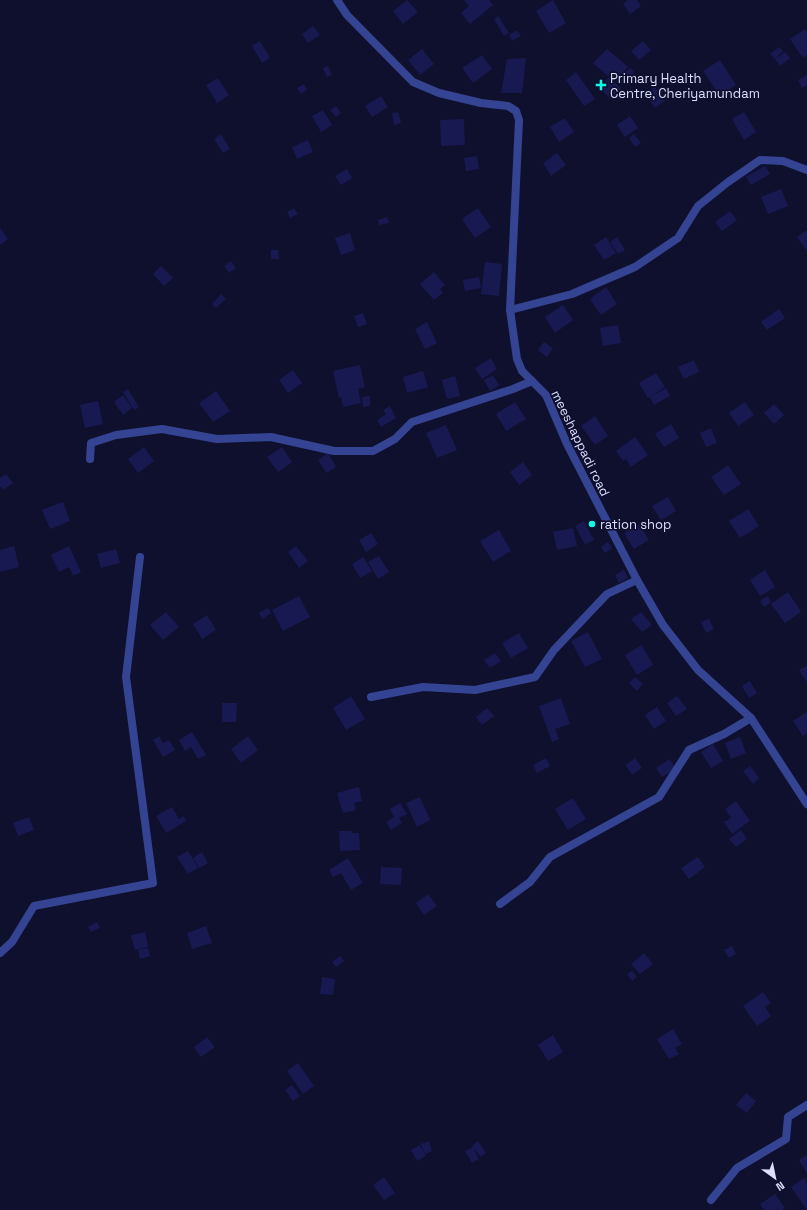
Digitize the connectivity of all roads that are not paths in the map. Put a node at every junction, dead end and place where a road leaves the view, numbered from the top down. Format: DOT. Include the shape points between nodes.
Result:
graph roads {
  1 [pos="337,0"];
  2 [pos="807,170"];
  3 [pos="510,310"];
  4 [pos="532,381"];
  5 [pos="90,459"];
  6 [pos="140,557"];
  7 [pos="637,580"];
  8 [pos="371,697"];
  9 [pos="751,718"];
  10 [pos="807,804"];
  11 [pos="500,904"];
  12 [pos="0,953"];
  13 [pos="807,1105"];
  14 [pos="711,1200"];
  1 -- 3 [label="street, meeshappadi road" via="347,15 413,82 440,93 481,103 508,106 516,111 519,120"];
  2 -- 3 [label="street" via="783,161 760,160 698,206 678,238 635,267 572,294"];
  3 -- 4 [label="street, meeshappadi road" via="517,359 522,370"];
  4 -- 5 [label="street" via="412,422 395,439 373,451 334,451 271,437 217,439 162,429 116,435 91,443"];
  4 -- 7 [label="street, meeshappadi road" via="546,395 567,444"];
  6 -- 12 [label="street" via="126,677 153,883 34,906 12,942"];
  7 -- 8 [label="street" via="607,594 554,650 535,677 475,690 423,687"];
  7 -- 9 [label="street, meeshappadi road" via="663,625 698,670"];
  9 -- 10 [label="street, meeshappadi road"];
  9 -- 11 [label="street" via="689,750 659,797 550,857 530,882"];
  13 -- 14 [label="street" via="788,1117 786,1139 736,1168"];
}
